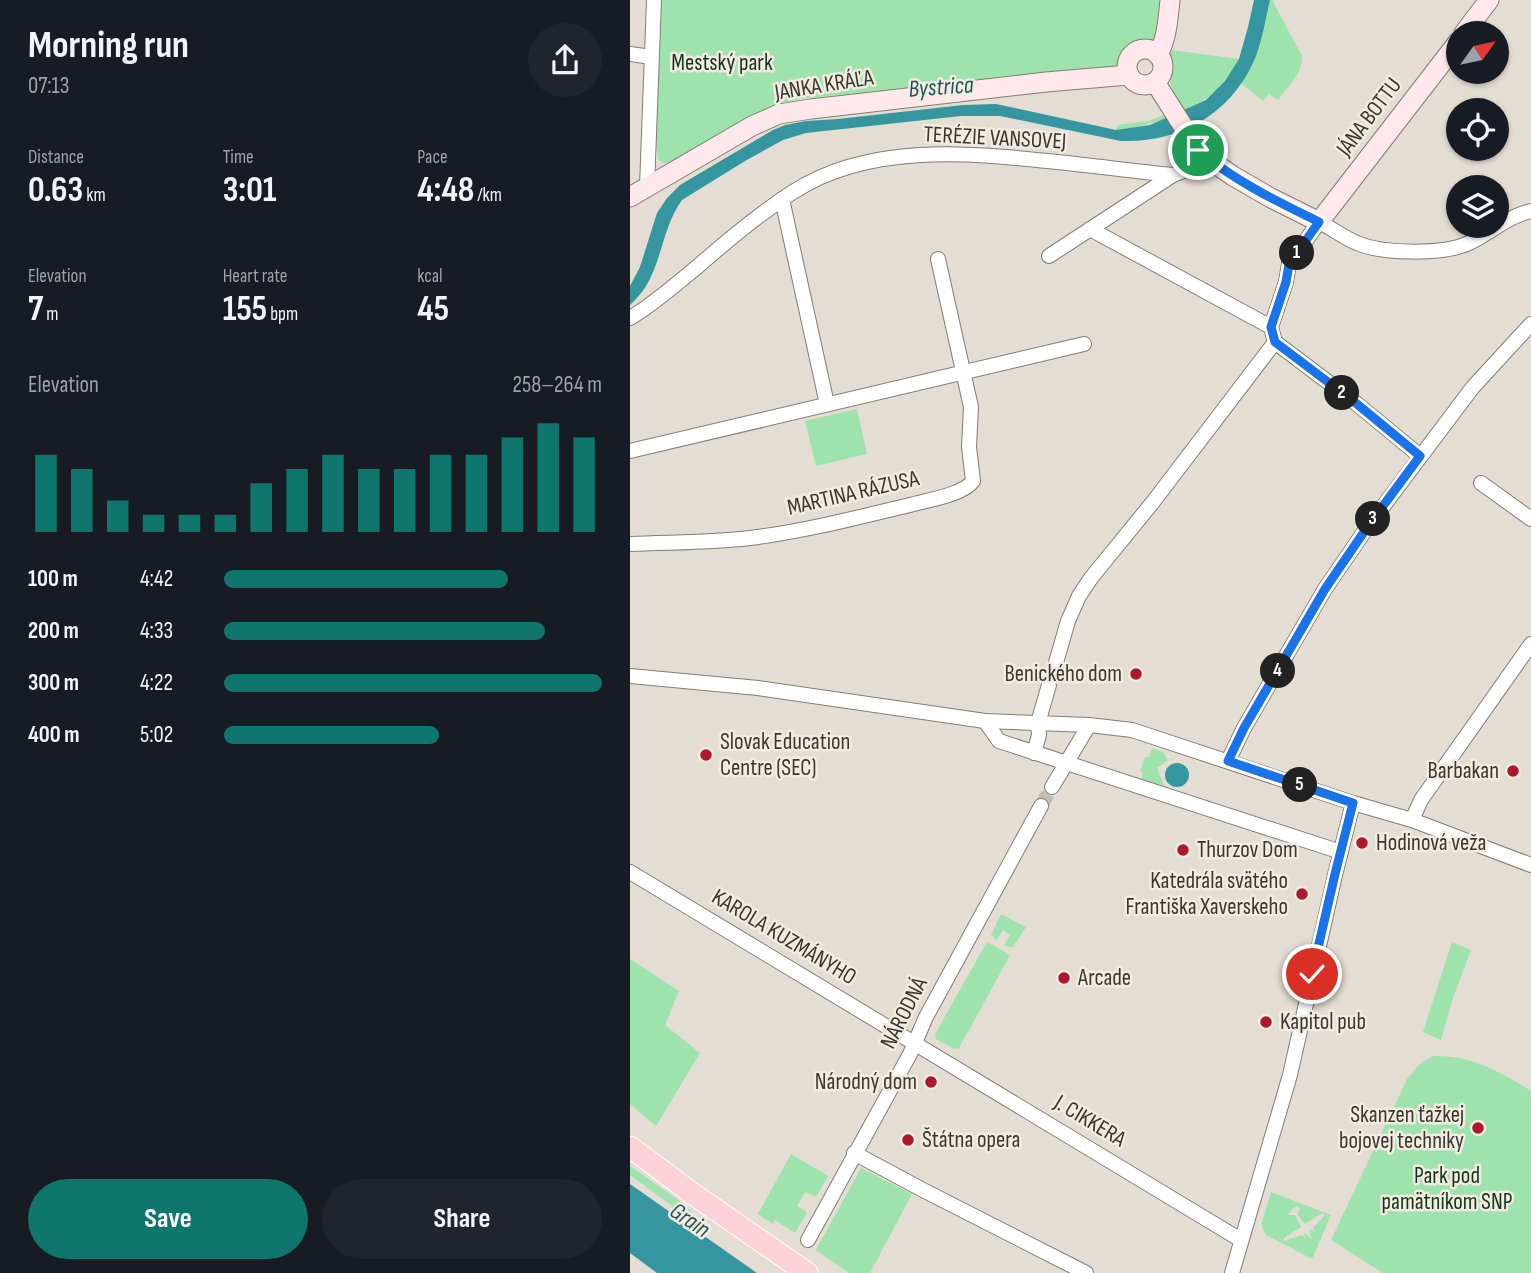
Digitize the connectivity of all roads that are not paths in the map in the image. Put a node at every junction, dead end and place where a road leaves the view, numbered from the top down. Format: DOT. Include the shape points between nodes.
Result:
graph roads {
  1 [pos="653,0"];
  2 [pos="1170,0"];
  3 [pos="1489,0"];
  4 [pos="1473,21"];
  5 [pos="630,54"];
  6 [pos="1158,55"];
  7 [pos="651,57"];
  8 [pos="1446,58"];
  9 [pos="1129,75"];
  10 [pos="1155,82"];
  11 [pos="1204,156"];
  12 [pos="1173,175"];
  13 [pos="648,187"];
  14 [pos="630,197"];
  15 [pos="782,200"];
  16 [pos="1531,211"];
  17 [pos="1319,222"];
  18 [pos="1090,229"];
  19 [pos="1049,256"];
  20 [pos="938,259"];
  21 [pos="630,318"];
  22 [pos="1531,324"];
  23 [pos="1271,327"];
  24 [pos="1275,342"];
  25 [pos="1084,344"];
  26 [pos="963,374"];
  27 [pos="827,404"];
  28 [pos="630,451"];
  29 [pos="1420,456"];
  30 [pos="1481,483"];
  31 [pos="1531,519"];
  32 [pos="630,544"];
  33 [pos="1531,644"];
  34 [pos="1055,666"];
  35 [pos="630,676"];
  36 [pos="1049,685"];
  37 [pos="985,721"];
  38 [pos="1038,723"];
  39 [pos="1089,725"];
  40 [pos="1034,753"];
  41 [pos="1228,761"];
  42 [pos="1066,763"];
  43 [pos="1052,787"];
  44 [pos="1353,803"];
  45 [pos="1041,806"];
  46 [pos="1412,820"];
  47 [pos="1341,852"];
  48 [pos="1531,865"];
  49 [pos="630,872"];
  50 [pos="915,1042"];
  51 [pos="630,1147"];
  52 [pos="855,1153"];
  53 [pos="808,1240"];
  54 [pos="1241,1240"];
  55 [pos="800,1268"];
  56 [pos="1086,1273"];
  57 [pos="1232,1273"];
  1 -- 7 [label="street"];
  2 -- 6 [label="street"];
  3 -- 4 [label="street"];
  5 -- 7 [label="street"];
  6 -- 9 [label="street" via="1149,50 1133,54"];
  6 -- 10 [label="street" via="1163,69"];
  7 -- 13 [label="street"];
  8 -- 17 [label="street, JÁNA BOTTU"];
  9 -- 10 [label="street" via="1141,85"];
  9 -- 13 [label="street, JANKA KRÁĽA" via="779,114 752,125"];
  10 -- 11 [label="street"];
  11 -- 12 [label="street" via="1200,163"];
  11 -- 17 [label="street"];
  12 -- 15 [label="street, TERÉZIE VANSOVEJ" via="957,153 865,162 817,178"];
  12 -- 18 [label="street"];
  13 -- 14 [label="street, JANKA KRÁĽA"];
  15 -- 21 [label="street, TERÉZIE VANSOVEJ"];
  15 -- 27 [label="street"];
  16 -- 17 [label="street" via="1459,247 1432,251 1379,249 1357,243"];
  17 -- 23 [label="street" via="1289,264"];
  18 -- 19 [label="street"];
  18 -- 23 [label="street"];
  20 -- 26 [label="street, MARTINA RÁZUSA"];
  22 -- 29 [label="street" via="1473,387"];
  23 -- 24 [label="street"];
  24 -- 29 [label="street"];
  24 -- 34 [label="street" via="1091,578 1068,621"];
  25 -- 26 [label="street"];
  26 -- 27 [label="street"];
  26 -- 32 [label="street, MARTINA RÁZUSA" via="971,410 969,447 974,481 968,488 825,525 756,537"];
  27 -- 28 [label="street"];
  29 -- 41 [label="street" via="1325,589"];
  30 -- 31 [label="street"];
  33 -- 46 [label="street" via="1421,800"];
  35 -- 37 [label="street" via="758,688"];
  36 -- 38 [label="street"];
  37 -- 38 [label="street"];
  37 -- 40 [label="street" via="999,741"];
  38 -- 39 [label="street"];
  38 -- 40 [label="street" via="1040,735"];
  39 -- 41 [label="street" via="1132,730"];
  39 -- 42 [label="street"];
  40 -- 42 [label="street"];
  41 -- 44 [label="street"];
  42 -- 43 [label="street"];
  42 -- 47 [label="street"];
  44 -- 46 [label="street"];
  44 -- 47 [label="street"];
  45 -- 50 [label="street, NÁRODNÁ"];
  46 -- 48 [label="street"];
  47 -- 54 [label="street" via="1290,1074"];
  49 -- 50 [label="street, KAROLA KUZMÁNYHO"];
  50 -- 52 [label="street, NÁRODNÁ"];
  50 -- 54 [label="street, J. CIKKERA"];
  51 -- 55 [label="main road"];
  52 -- 53 [label="street, NÁRODNÁ"];
  52 -- 56 [label="street"];
  54 -- 57 [label="street"];
}
